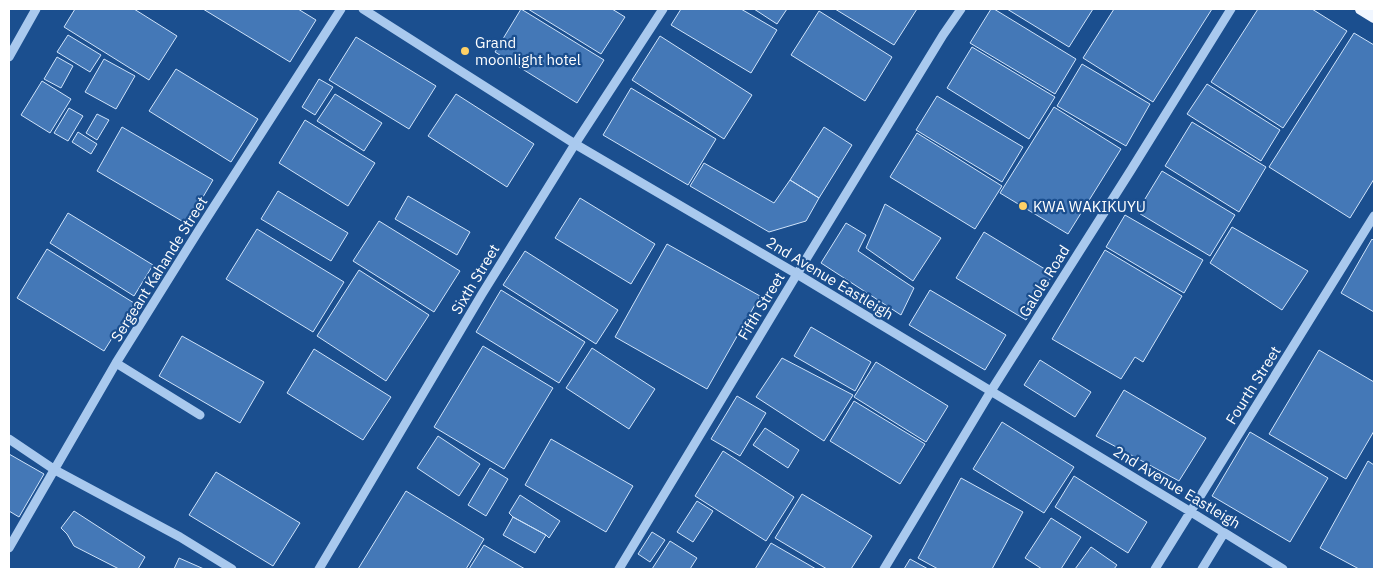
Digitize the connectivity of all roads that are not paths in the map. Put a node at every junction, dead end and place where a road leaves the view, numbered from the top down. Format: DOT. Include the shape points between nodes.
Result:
graph roads {
  1 [pos="36,9"];
  2 [pos="341,9"];
  3 [pos="363,9"];
  4 [pos="663,9"];
  5 [pos="962,9"];
  6 [pos="1231,9"];
  7 [pos="1361,9"];
  8 [pos="1374,17"];
  9 [pos="9,57"];
  10 [pos="574,144"];
  11 [pos="1374,216"];
  12 [pos="797,274"];
  13 [pos="116,364"];
  14 [pos="991,391"];
  15 [pos="200,415"];
  16 [pos="9,439"];
  17 [pos="55,470"];
  18 [pos="1191,512"];
  19 [pos="1224,532"];
  20 [pos="9,548"];
  21 [pos="232,569"];
  22 [pos="319,569"];
  23 [pos="619,569"];
  24 [pos="884,569"];
  25 [pos="1155,569"];
  26 [pos="1202,569"];
  27 [pos="1284,569"];
  1 -- 9 [label="street"];
  2 -- 13 [label="street, Sergeant Kahande Street"];
  3 -- 10 [label="street, 2nd Avenue Eastleigh"];
  4 -- 10 [label="street, Sixth Street"];
  5 -- 12 [label="street, Fifth Street"];
  6 -- 14 [label="street, Galole Road"];
  7 -- 8 [label="main road"];
  10 -- 12 [label="street, 2nd Avenue Eastleigh"];
  10 -- 22 [label="street, Sixth Street"];
  11 -- 18 [label="street, Fourth Street"];
  12 -- 14 [label="street, 2nd Avenue Eastleigh"];
  12 -- 23 [label="street, Fifth Street"];
  13 -- 15 [label="street"];
  13 -- 17 [label="street, Sergeant Kahande Street"];
  14 -- 18 [label="street, 2nd Avenue Eastleigh"];
  14 -- 24 [label="street, Galole Road"];
  16 -- 17 [label="street"];
  17 -- 20 [label="street, Sergeant Kahande Street"];
  17 -- 21 [label="street"];
  18 -- 19 [label="street, 2nd Avenue Eastleigh"];
  18 -- 25 [label="street, Fourth Street"];
  19 -- 26 [label="street"];
  19 -- 27 [label="street, 2nd Avenue Eastleigh"];
}
